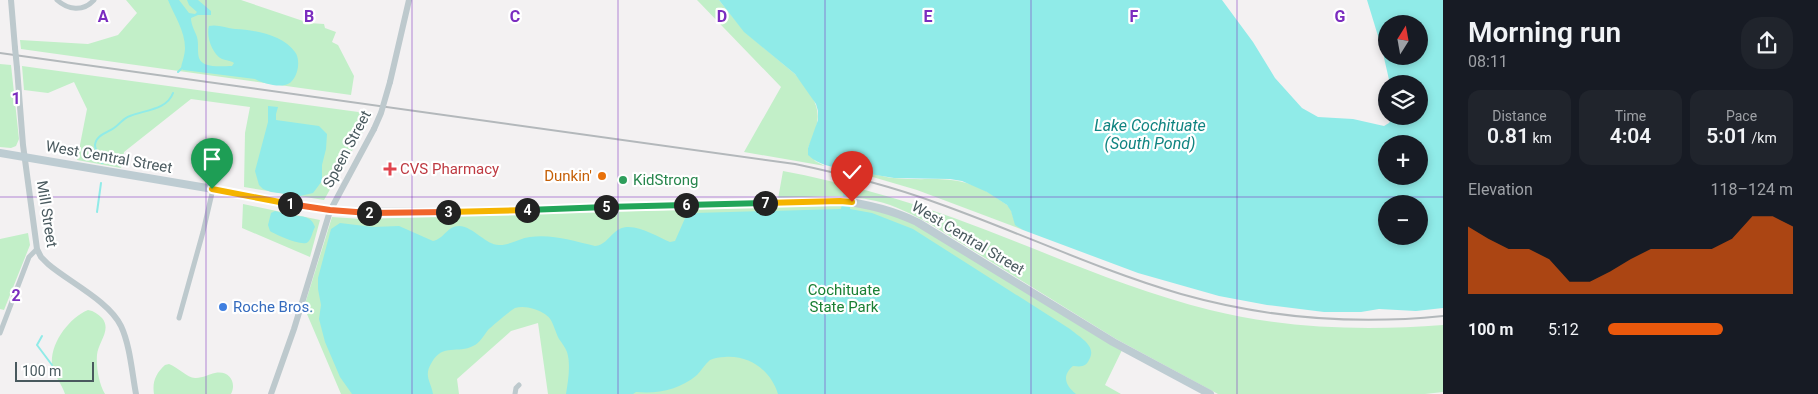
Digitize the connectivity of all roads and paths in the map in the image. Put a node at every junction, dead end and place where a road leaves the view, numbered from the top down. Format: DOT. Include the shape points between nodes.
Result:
graph roads {
  1 [pos="11,0"];
  2 [pos="57,0"];
  3 [pos="94,0"];
  4 [pos="409,0"];
  5 [pos="0,153"];
  6 [pos="25,156"];
  7 [pos="212,189"];
  8 [pos="330,210"];
  9 [pos="37,249"];
  10 [pos="179,318"];
  11 [pos="0,333"];
  12 [pos="519,385"];
  13 [pos="136,394"];
  14 [pos="271,394"];
  15 [pos="514,394"];
  16 [pos="1210,394"];
  1 -- 6 [label="street, Mill Street, bridge"];
  2 -- 3 [label="street" via="76,9"];
  4 -- 8 [label="street, Speen Street, bridge" via="381,113"];
  5 -- 6 [label="main road, West Central Street"];
  6 -- 7 [label="main road, West Central Street"];
  6 -- 9 [label="street, Mill Street"];
  7 -- 8 [label="main road, West Central Street"];
  7 -- 10 [label="street"];
  8 -- 14 [label="street, Speen Street"];
  8 -- 16 [label="main road, West Central Street" via="374,213 840,201 879,207 917,222 1109,339"];
  9 -- 11 [label="street" via="29,257"];
  9 -- 13 [label="street, Mill Street" via="48,264 104,306 117,320"];
  12 -- 15 [label="street"];
}
